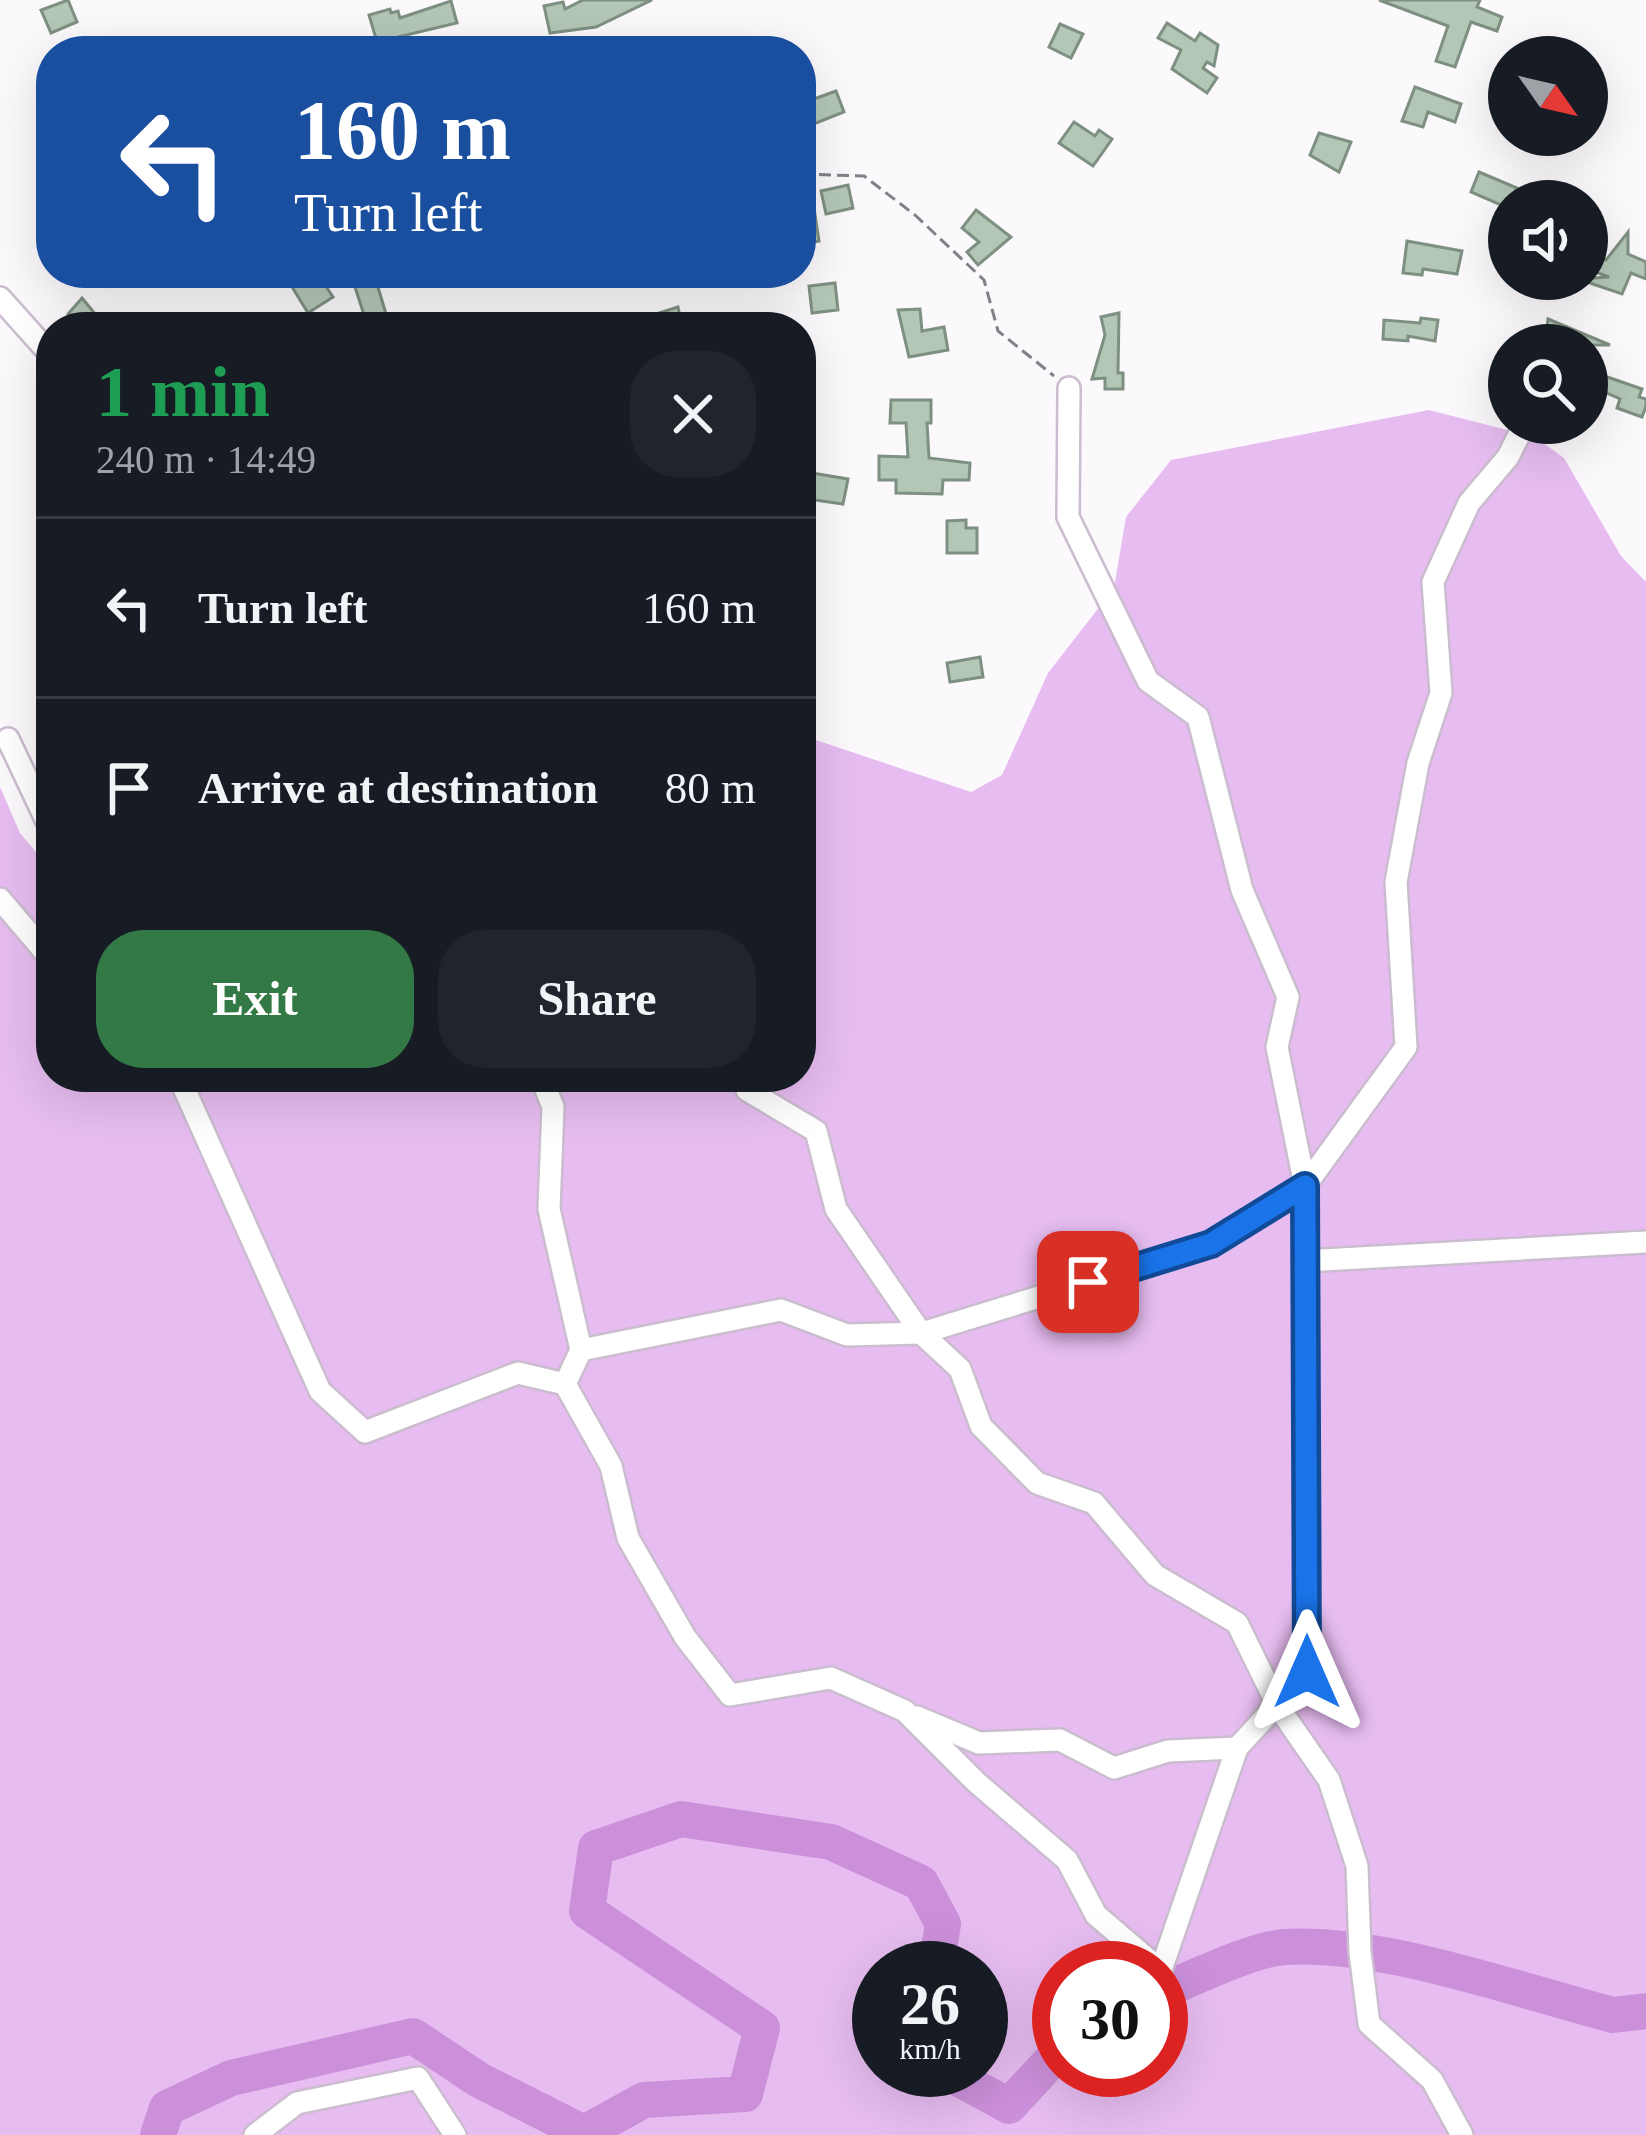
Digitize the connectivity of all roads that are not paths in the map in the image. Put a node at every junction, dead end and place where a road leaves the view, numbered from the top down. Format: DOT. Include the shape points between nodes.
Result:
graph roads {
  1 [pos="0,298"];
  2 [pos="36,338"];
  3 [pos="1069,388"];
  4 [pos="1514,444"];
  5 [pos="8,739"];
  6 [pos="36,798"];
  7 [pos="0,899"];
  8 [pos="36,941"];
  9 [pos="186,1092"];
  10 [pos="547,1092"];
  11 [pos="750,1092"];
  12 [pos="1305,1186"];
  13 [pos="1646,1241"];
  14 [pos="1304,1261"];
  15 [pos="921,1333"];
  16 [pos="580,1350"];
  17 [pos="565,1384"];
  18 [pos="1279,1708"];
  19 [pos="905,1712"];
  20 [pos="1237,1748"];
  21 [pos="1127,1941"];
  22 [pos="1170,1941"];
  23 [pos="255,2135"];
  24 [pos="455,2135"];
  25 [pos="1462,2135"];
  1 -- 2 [label="street"];
  3 -- 12 [label="street" via="1068,517 1148,681 1198,718 1242,890 1288,997 1277,1047"];
  4 -- 12 [label="street" via="1469,503 1433,582 1441,693 1418,763 1396,882 1406,1047"];
  5 -- 6 [label="street"];
  7 -- 8 [label="street"];
  9 -- 17 [label="street" via="320,1391 365,1432 518,1373"];
  10 -- 16 [label="street" via="549,1209"];
  11 -- 15 [label="street" via="816,1131 836,1209"];
  12 -- 14 [label="street"];
  12 -- 15 [label="street" via="1211,1244"];
  13 -- 14 [label="street"];
  14 -- 18 [label="street" via="1307,1672"];
  15 -- 16 [label="street" via="847,1335 781,1310"];
  15 -- 18 [label="street" via="960,1369 981,1426 1037,1483 1094,1503 1155,1575 1237,1623"];
  16 -- 17 [label="street"];
  17 -- 19 [label="street" via="610,1466 628,1538 685,1637 730,1695 831,1678"];
  18 -- 20 [label="street"];
  18 -- 25 [label="street" via="1329,1780 1357,1866 1369,2024 1432,2080"];
  19 -- 20 [label="street" via="979,1743 1060,1740 1114,1768 1168,1750"];
  19 -- 21 [label="street" via="1067,1860 1096,1915"];
  20 -- 22 [label="street"];
  23 -- 24 [label="street" via="297,2103 418,2078"];
}
